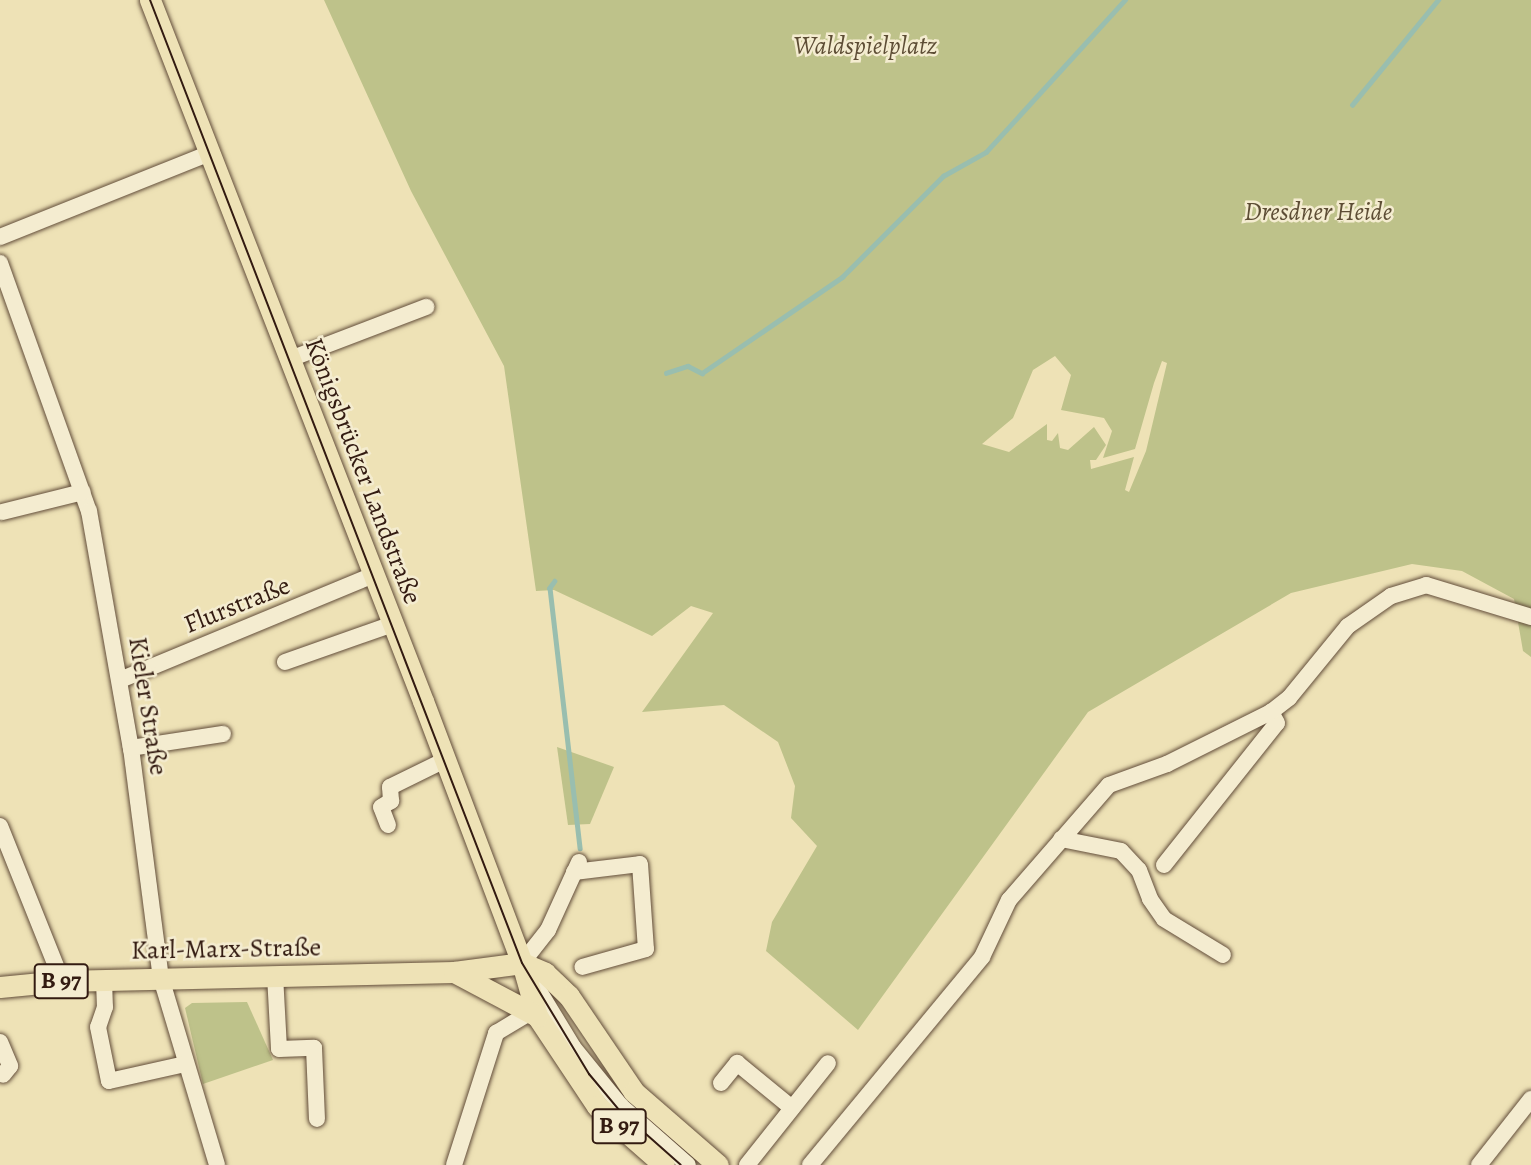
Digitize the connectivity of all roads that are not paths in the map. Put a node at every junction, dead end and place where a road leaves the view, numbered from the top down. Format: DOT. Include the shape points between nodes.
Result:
graph roads {
  1 [pos="150,0"];
  2 [pos="210,153"];
  3 [pos="0,237"];
  4 [pos="0,263"];
  5 [pos="426,307"];
  6 [pos="290,359"];
  7 [pos="83,492"];
  8 [pos="2,513"];
  9 [pos="374,575"];
  10 [pos="1531,617"];
  11 [pos="393,624"];
  12 [pos="285,662"];
  13 [pos="120,680"];
  14 [pos="1271,712"];
  15 [pos="223,734"];
  16 [pos="131,748"];
  17 [pos="445,760"];
  18 [pos="0,825"];
  19 [pos="388,825"];
  20 [pos="1061,839"];
  21 [pos="1164,865"];
  22 [pos="1223,955"];
  23 [pos="522,963"];
  24 [pos="582,967"];
  25 [pos="454,972"];
  26 [pos="275,975"];
  27 [pos="161,978"];
  28 [pos="104,980"];
  29 [pos="62,981"];
  30 [pos="0,987"];
  31 [pos="532,1015"];
  32 [pos="0,1042"];
  33 [pos="573,1046"];
  34 [pos="186,1063"];
  35 [pos="828,1063"];
  36 [pos="3,1075"];
  37 [pos="721,1083"];
  38 [pos="1531,1098"];
  39 [pos="792,1108"];
  40 [pos="317,1118"];
  41 [pos="217,1165"];
  42 [pos="454,1165"];
  43 [pos="664,1165"];
  44 [pos="688,1165"];
  45 [pos="718,1165"];
  46 [pos="747,1165"];
  47 [pos="810,1165"];
  48 [pos="1479,1165"];
  1 -- 2 [label="main road, Königsbrücker Landstraße"];
  2 -- 3 [label="street"];
  2 -- 6 [label="main road, Königsbrücker Landstraße"];
  4 -- 7 [label="street, Kieler Straße"];
  5 -- 6 [label="street"];
  6 -- 9 [label="main road, Königsbrücker Landstraße"];
  7 -- 8 [label="street"];
  7 -- 13 [label="street, Kieler Straße"];
  9 -- 11 [label="main road, Königsbrücker Landstraße"];
  9 -- 13 [label="street, Flurstraße"];
  10 -- 14 [label="street" via="1426,585 1391,596 1348,626 1289,698"];
  11 -- 12 [label="street"];
  11 -- 17 [label="main road, Königsbrücker Landstraße"];
  13 -- 16 [label="street, Kieler Straße"];
  14 -- 20 [label="street" via="1167,764 1109,785"];
  14 -- 21 [label="street" via="1277,723"];
  15 -- 16 [label="street"];
  16 -- 27 [label="street, Kieler Straße"];
  17 -- 19 [label="street" via="390,787 390,801 381,807"];
  17 -- 23 [label="main road, Königsbrücker Landstraße"];
  18 -- 29 [label="street"];
  20 -- 22 [label="street" via="1121,851 1139,870 1164,919"];
  20 -- 47 [label="street" via="1009,900 982,957"];
  23 -- 24 [label="street" via="548,930 577,867 640,864 646,949"];
  23 -- 25 [label="main road, Karl-Marx-Straße / B 97"];
  23 -- 31 [label="main road, B 97"];
  23 -- 33 [label="street"];
  23 -- 45 [label="main road, B 97" via="545,973 569,996 634,1092"];
  25 -- 26 [label="main road, Karl-Marx-Straße / B 97"];
  25 -- 31 [label="main road"];
  26 -- 27 [label="main road, Karl-Marx-Straße / B 97"];
  26 -- 40 [label="street" via="279,1049 314,1048"];
  27 -- 28 [label="main road, Karl-Marx-Straße / B 97"];
  27 -- 34 [label="street, Kieler Straße"];
  28 -- 29 [label="main road, Karl-Marx-Straße / B 97"];
  28 -- 34 [label="street" via="105,1007 98,1027 109,1081"];
  29 -- 30 [label="main road, Karl-Marx-Straße / B 97"];
  31 -- 33 [label="street"];
  31 -- 42 [label="street" via="496,1033"];
  31 -- 43 [label="main road, B 97" via="597,1106"];
  32 -- 36 [label="street" via="10,1066"];
  33 -- 44 [label="street" via="621,1106"];
  34 -- 41 [label="street, Kieler Straße"];
  35 -- 39 [label="street"];
  37 -- 39 [label="street" via="737,1063"];
  38 -- 48 [label="street"];
  39 -- 46 [label="street"];
}
